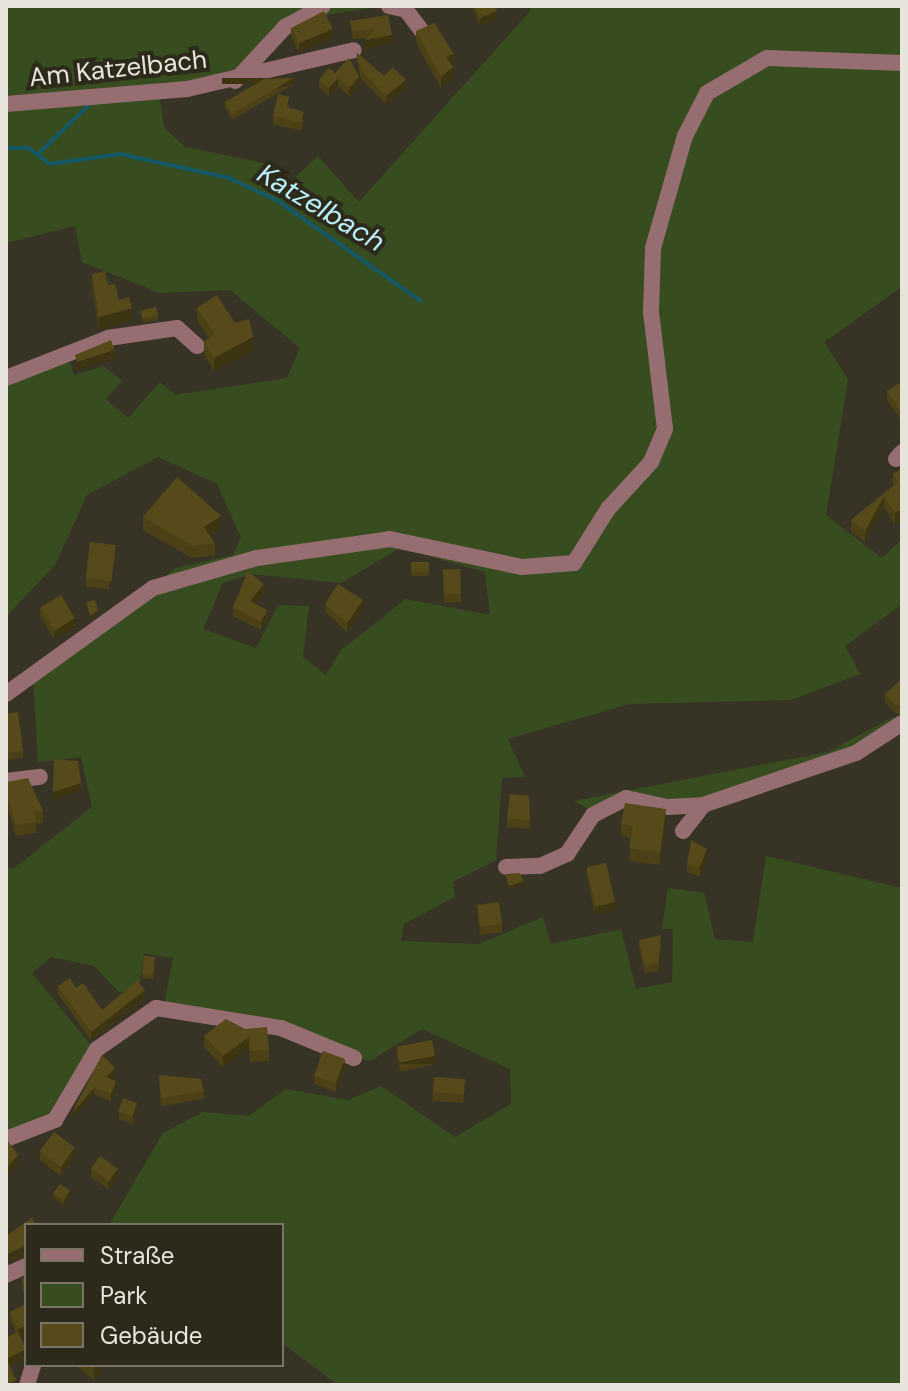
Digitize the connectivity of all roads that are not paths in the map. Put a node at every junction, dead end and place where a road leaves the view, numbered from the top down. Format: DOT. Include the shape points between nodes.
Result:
graph roads {
  1 [pos="323,6"];
  2 [pos="389,6"];
  3 [pos="422,31"];
  4 [pos="354,50"];
  5 [pos="902,63"];
  6 [pos="235,81"];
  7 [pos="6,104"];
  8 [pos="197,346"];
  9 [pos="6,378"];
  10 [pos="6,694"];
  11 [pos="902,723"];
  12 [pos="40,777"];
  13 [pos="6,781"];
  14 [pos="703,805"];
  15 [pos="683,831"];
  16 [pos="506,867"];
  17 [pos="354,1058"];
  18 [pos="6,1139"];
  1 -- 6 [label="street, Am Katzelbach" via="285,27"];
  2 -- 3 [label="street" via="406,10"];
  4 -- 6 [label="street, Am Katzelbach"];
  5 -- 10 [label="street" via="767,58 707,93 685,136 653,248 651,312 665,429 651,462 608,509 574,563 522,567 390,539 257,558 153,588"];
  6 -- 7 [label="street, Am Katzelbach"];
  8 -- 9 [label="street" via="177,328 108,338"];
  11 -- 14 [label="street" via="856,753"];
  12 -- 13 [label="street"];
  14 -- 15 [label="street"];
  14 -- 16 [label="street" via="667,807 626,798 593,815 567,854 540,866"];
  17 -- 18 [label="street" via="281,1028 156,1008 97,1049 55,1120"];
}
